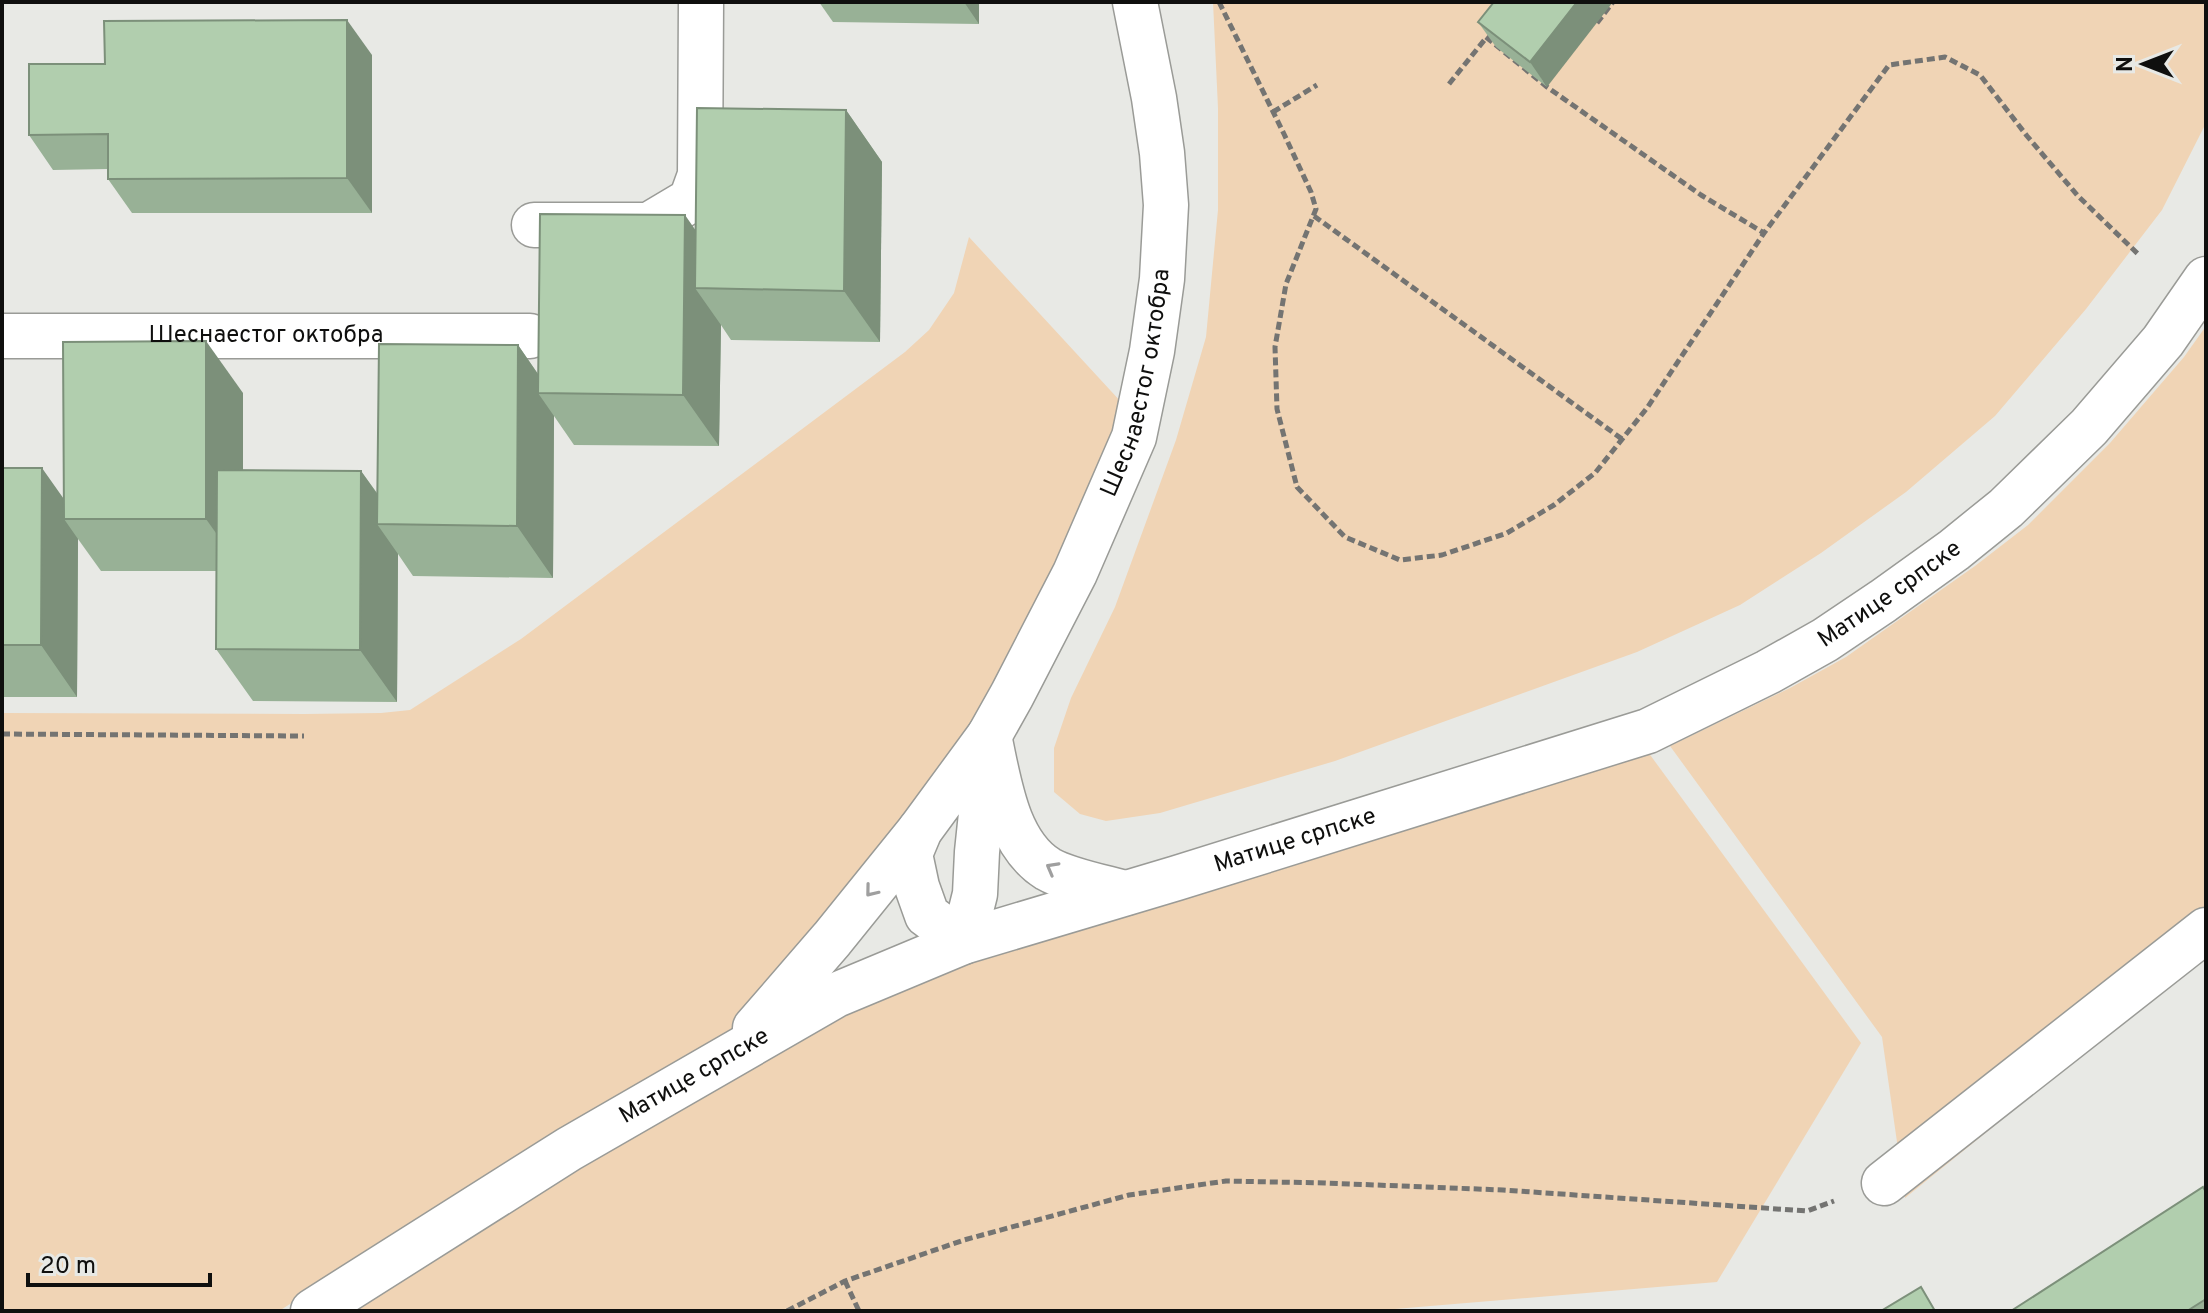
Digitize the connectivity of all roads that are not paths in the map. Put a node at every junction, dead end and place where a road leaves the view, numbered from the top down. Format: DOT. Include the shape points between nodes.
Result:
graph roads {
  1 [pos="701,2"];
  2 [pos="1135,2"];
  3 [pos="534,225"];
  4 [pos="2206,279"];
  5 [pos="2,336"];
  6 [pos="530,336"];
  7 [pos="989,736"];
  8 [pos="920,830"];
  9 [pos="1125,893"];
  10 [pos="2206,930"];
  11 [pos="963,942"];
  12 [pos="731,1056"];
  13 [pos="1884,1183"];
  14 [pos="313,1311"];
  1 -- 3 [label="main road" via="700,175 691,200 649,225"];
  2 -- 7 [label="main road, Шеснаестог октобра" via="1154,98 1166,205 1152,351 1134,437 1122,466 1075,573"];
  4 -- 9 [label="main road, Матице српске" via="2163,341 2089,427 2006,508 1825,640 1648,731"];
  5 -- 6 [label="main road, Шеснаестог октобра"];
  7 -- 8 [label="main road, Шеснаестог октобра"];
  9 -- 7 [label="main road, one-way" via="1049,869 1032,855 1006,812"];
  7 -- 11 [label="main road, Шеснаестог октобра" via="975,894"];
  8 -- 11 [label="main road, Шеснаестог октобра" via="910,854 927,915"];
  8 -- 12 [label="main road, one-way"];
  9 -- 11 [label="main road, Матице српске"];
  10 -- 13 [label="main road"];
  11 -- 12 [label="main road, Матице српске" via="836,995"];
  12 -- 14 [label="main road, Матице српске" via="569,1149"];
}
